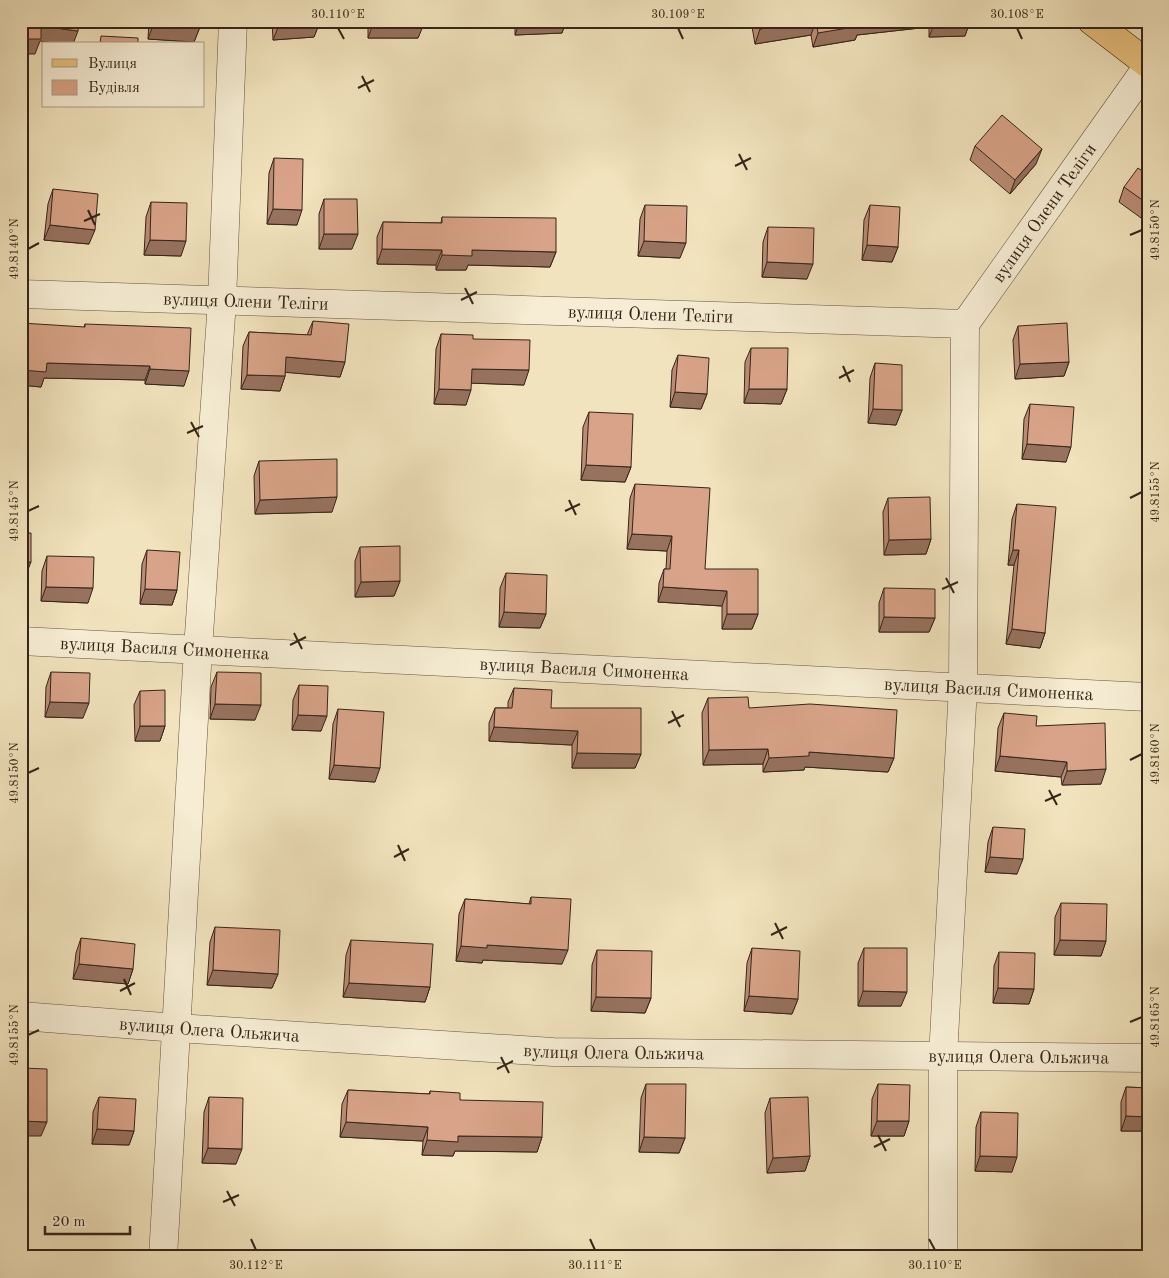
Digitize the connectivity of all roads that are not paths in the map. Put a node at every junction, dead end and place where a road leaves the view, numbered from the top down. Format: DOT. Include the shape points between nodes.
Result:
graph roads {
  1 [pos="234,21"];
  2 [pos="1092,21"];
  3 [pos="1148,65"];
  4 [pos="21,294"];
  5 [pos="222,302"];
  6 [pos="965,324"];
  7 [pos="21,641"];
  8 [pos="198,649"];
  9 [pos="963,687"];
  10 [pos="1148,697"];
  11 [pos="21,1016"];
  12 [pos="177,1028"];
  13 [pos="943,1057"];
  14 [pos="1148,1058"];
  15 [pos="163,1257"];
  16 [pos="943,1257"];
  1 -- 5 [label="street"];
  2 -- 3 [label="main road"];
  3 -- 6 [label="street, вулиця Олени Теліги"];
  4 -- 5 [label="street, вулиця Олени Теліги"];
  5 -- 6 [label="street, вулиця Олени Теліги"];
  5 -- 8 [label="street"];
  6 -- 9 [label="street"];
  7 -- 8 [label="street, вулиця Василя Симоненка"];
  8 -- 9 [label="street, вулиця Василя Симоненка"];
  8 -- 12 [label="street"];
  9 -- 10 [label="street, вулиця Василя Симоненка"];
  9 -- 13 [label="street"];
  11 -- 12 [label="street, вулиця Олега Ольжича"];
  12 -- 13 [label="street, вулиця Олега Ольжича" via="553,1052"];
  12 -- 15 [label="street"];
  13 -- 14 [label="street, вулиця Олега Ольжича"];
  13 -- 16 [label="street"];
}
